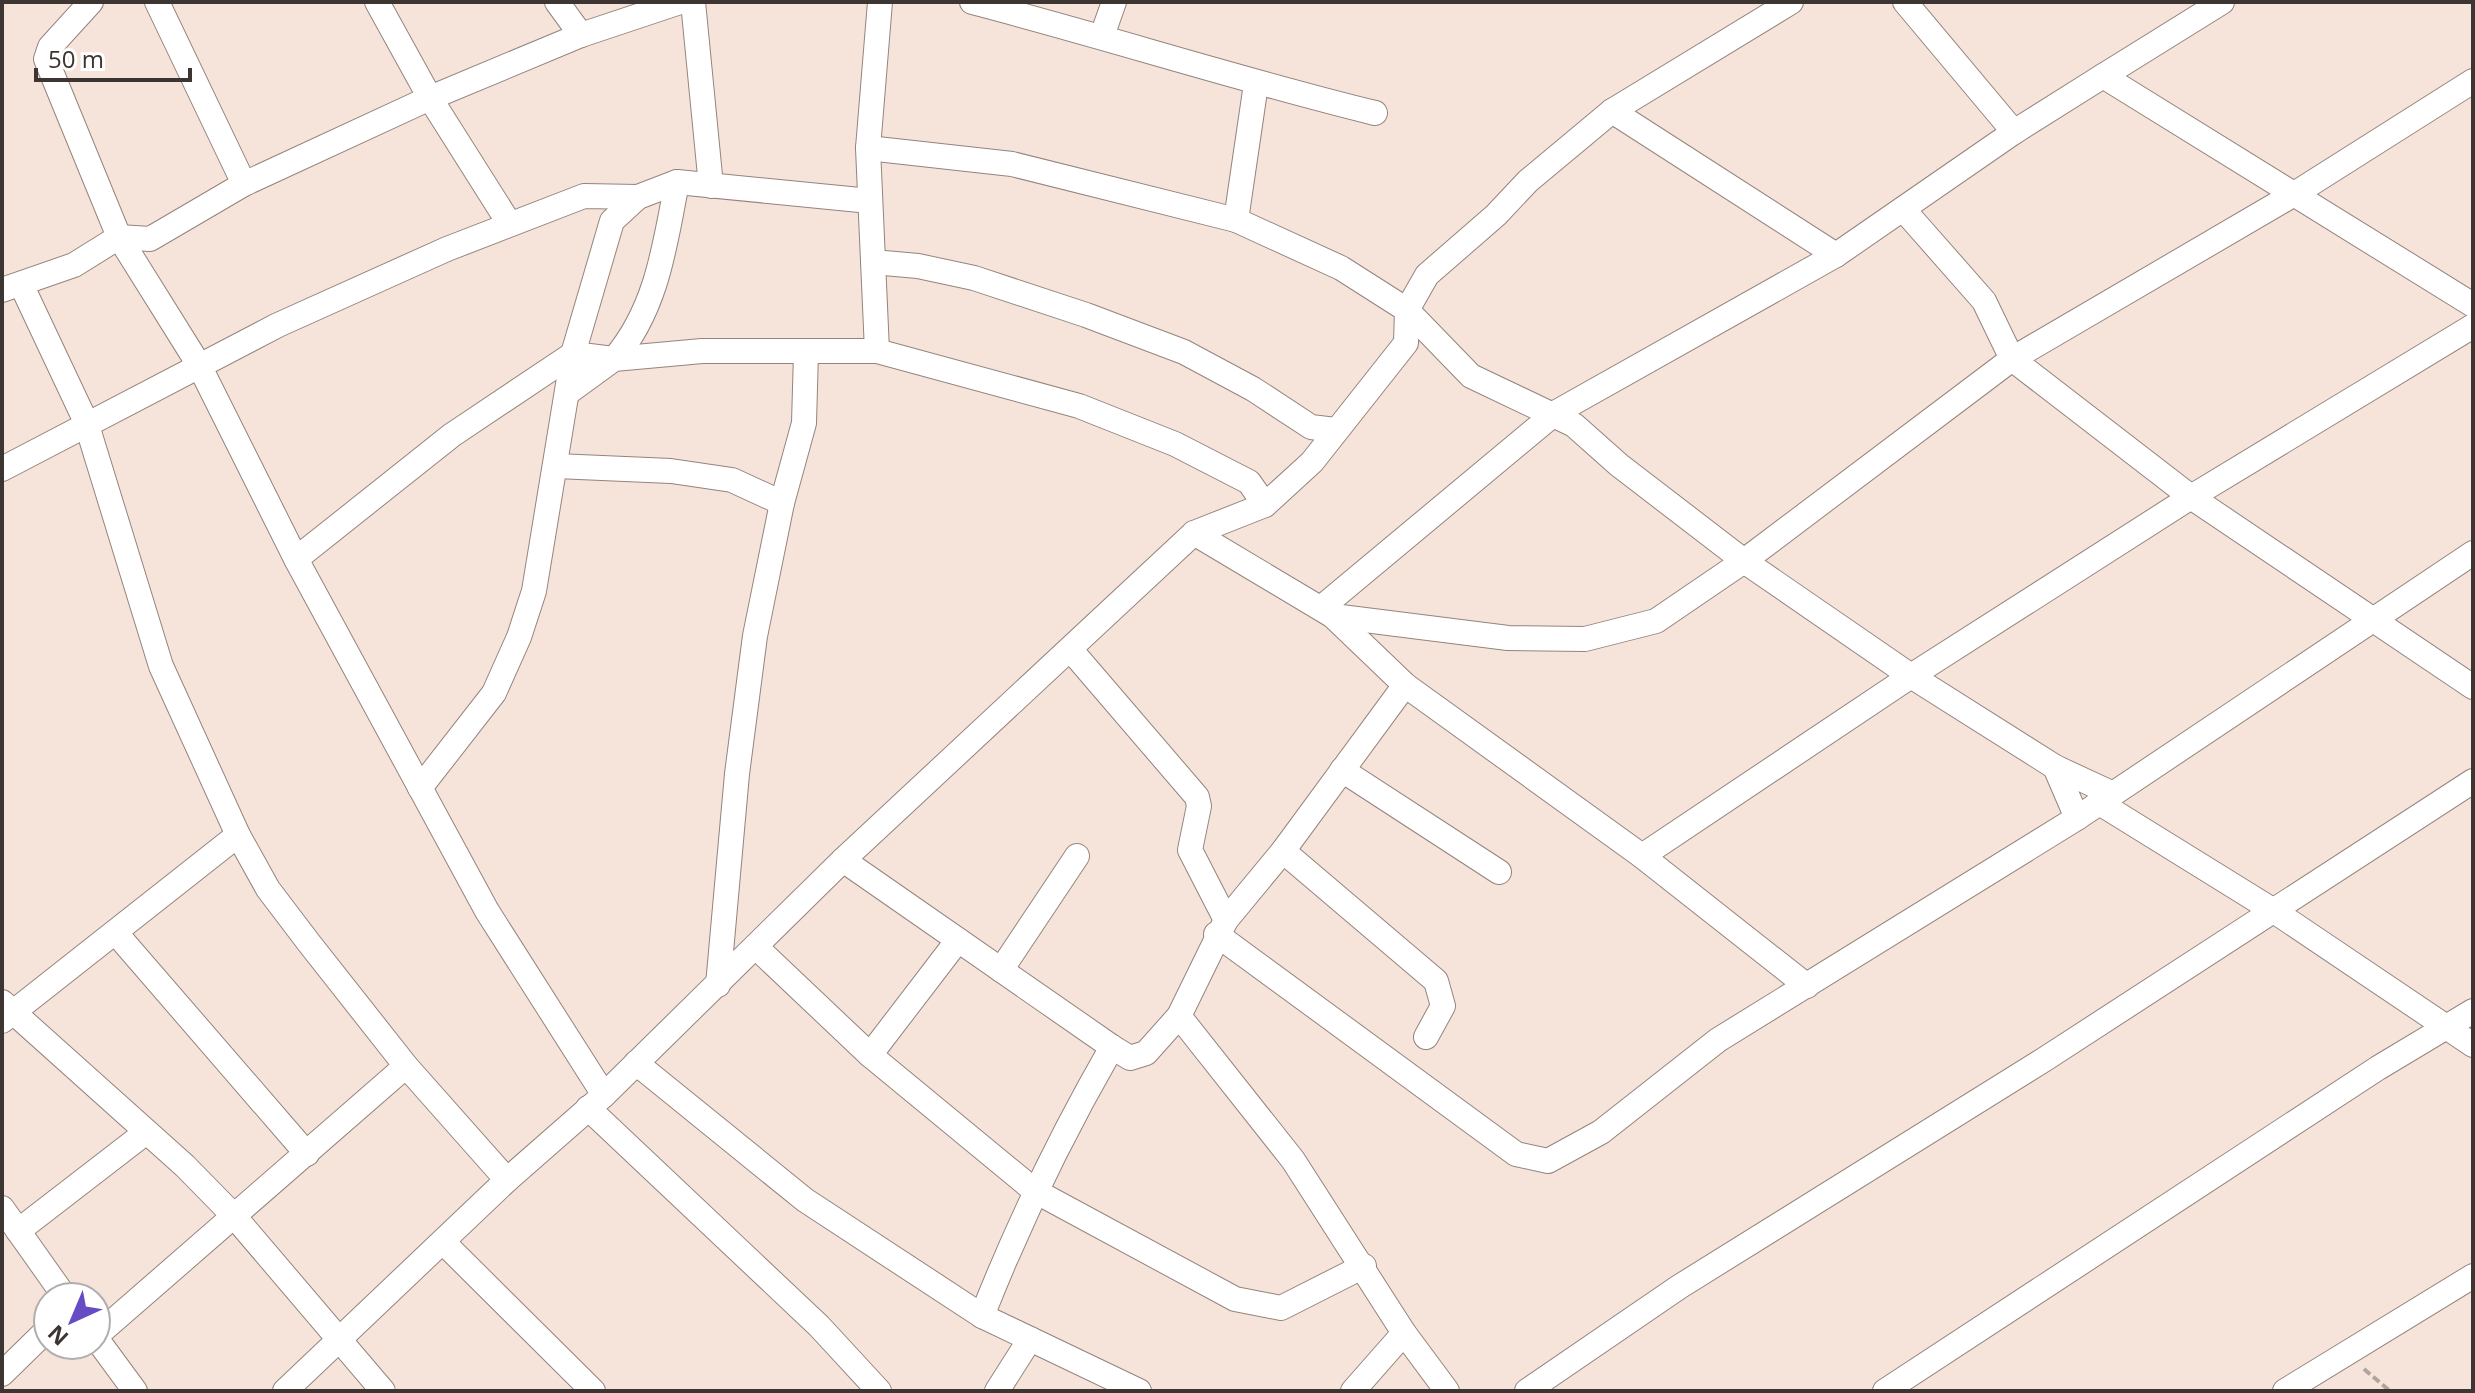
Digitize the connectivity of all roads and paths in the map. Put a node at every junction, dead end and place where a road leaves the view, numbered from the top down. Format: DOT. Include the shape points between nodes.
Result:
graph roads {
  1 [pos="91,2"];
  2 [pos="157,2"];
  3 [pos="377,2"];
  4 [pos="557,2"];
  5 [pos="680,2"];
  6 [pos="693,2"];
  7 [pos="880,2"];
  8 [pos="972,2"];
  9 [pos="1114,2"];
  10 [pos="1791,2"];
  11 [pos="1905,2"];
  12 [pos="2222,2"];
  13 [pos="581,35"];
  14 [pos="1102,36"];
  15 [pos="2103,76"];
  16 [pos="2473,81"];
  17 [pos="1256,84"];
  18 [pos="430,98"];
  19 [pos="1612,111"];
  20 [pos="1375,113"];
  21 [pos="2014,132"];
  22 [pos="868,148"];
  23 [pos="677,182"];
  24 [pos="244,184"];
  25 [pos="711,186"];
  26 [pos="2296,193"];
  27 [pos="638,197"];
  28 [pos="870,201"];
  29 [pos="1903,209"];
  30 [pos="1236,220"];
  31 [pos="509,223"];
  32 [pos="119,237"];
  33 [pos="1836,255"];
  34 [pos="873,262"];
  35 [pos="12,287"];
  36 [pos="2473,305"];
  37 [pos="1407,310"];
  38 [pos="2473,326"];
  39 [pos="877,351"];
  40 [pos="806,353"];
  41 [pos="573,354"];
  42 [pos="614,359"];
  43 [pos="2012,359"];
  44 [pos="199,365"];
  45 [pos="570,391"];
  46 [pos="1555,413"];
  47 [pos="86,422"];
  48 [pos="1335,430"];
  49 [pos="556,466"];
  50 [pos="2,469"];
  51 [pos="2191,497"];
  52 [pos="782,503"];
  53 [pos="1265,505"];
  54 [pos="1194,533"];
  55 [pos="2473,553"];
  56 [pos="296,559"];
  57 [pos="1744,561"];
  58 [pos="1327,612"];
  59 [pos="2373,618"];
  60 [pos="1070,649"];
  61 [pos="1911,676"];
  62 [pos="1405,685"];
  63 [pos="2473,687"];
  64 [pos="2055,767"];
  65 [pos="1342,770"];
  66 [pos="2473,781"];
  67 [pos="420,788"];
  68 [pos="2105,798"];
  69 [pos="2077,818"];
  70 [pos="238,835"];
  71 [pos="1283,851"];
  72 [pos="1077,856"];
  73 [pos="1642,856"];
  74 [pos="843,860"];
  75 [pos="1499,872"];
  76 [pos="2274,911"];
  77 [pos="1221,927"];
  78 [pos="115,932"];
  79 [pos="958,940"];
  80 [pos="757,948"];
  81 [pos="1001,970"];
  82 [pos="718,985"];
  83 [pos="1807,986"];
  84 [pos="2473,1011"];
  85 [pos="5,1012"];
  86 [pos="1179,1016"];
  87 [pos="2447,1026"];
  88 [pos="1426,1037"];
  89 [pos="2473,1045"];
  90 [pos="1112,1047"];
  91 [pos="870,1055"];
  92 [pos="636,1063"];
  93 [pos="406,1066"];
  94 [pos="596,1101"];
  95 [pos="145,1133"];
  96 [pos="307,1154"];
  97 [pos="507,1180"];
  98 [pos="1035,1191"];
  99 [pos="2,1208"];
  100 [pos="234,1216"];
  101 [pos="18,1231"];
  102 [pos="444,1243"];
  103 [pos="1364,1266"];
  104 [pos="2473,1276"];
  105 [pos="54,1281"];
  106 [pos="982,1316"];
  107 [pos="112,1323"];
  108 [pos="1404,1333"];
  109 [pos="342,1339"];
  110 [pos="1030,1339"];
  111 [pos="32,1345"];
  112 [pos="2347,1354"];
  113 [pos="112,1359"];
  114 [pos="2,1374"];
  115 [pos="135,1391"];
  116 [pos="285,1391"];
  117 [pos="383,1391"];
  118 [pos="593,1391"];
  119 [pos="879,1391"];
  120 [pos="997,1391"];
  121 [pos="1139,1391"];
  122 [pos="1353,1391"];
  123 [pos="1447,1391"];
  124 [pos="1527,1391"];
  125 [pos="1885,1391"];
  126 [pos="2285,1391"];
  127 [pos="2390,1391"];
  1 -- 32 [label="street" via="50,47 46,59"];
  2 -- 24 [label="street"];
  3 -- 18 [label="street"];
  4 -- 13 [label="street"];
  5 -- 13 [label="street"];
  6 -- 25 [label="street"];
  7 -- 22 [label="street"];
  8 -- 14 [label="street"];
  9 -- 14 [label="street"];
  10 -- 19 [label="street"];
  11 -- 21 [label="street"];
  12 -- 15 [label="street"];
  13 -- 18 [label="street"];
  14 -- 17 [label="street"];
  15 -- 21 [label="street"];
  15 -- 26 [label="street"];
  16 -- 26 [label="street"];
  17 -- 20 [label="street"];
  17 -- 30 [label="street"];
  18 -- 24 [label="street"];
  18 -- 31 [label="street"];
  19 -- 33 [label="street"];
  19 -- 37 [label="street" via="1427,275"];
  21 -- 29 [label="street"];
  22 -- 28 [label="street"];
  22 -- 30 [label="street" via="1012,164"];
  23 -- 25 [label="street"];
  23 -- 27 [label="street"];
  23 -- 42 [label="street" via="659,273 641,322"];
  24 -- 32 [label="street" via="150,239"];
  25 -- 28 [label="street"];
  26 -- 36 [label="street"];
  26 -- 43 [label="street"];
  27 -- 31 [label="street" via="584,196"];
  27 -- 41 [label="street" via="612,221"];
  28 -- 34 [label="street"];
  29 -- 33 [label="street"];
  29 -- 43 [label="street" via="1984,301"];
  30 -- 37 [label="street" via="1341,268"];
  31 -- 44 [label="street" via="368,283"];
  32 -- 35 [label="street" via="74,265"];
  32 -- 44 [label="street"];
  33 -- 46 [label="street"];
  34 -- 39 [label="street"];
  34 -- 48 [label="street" via="974,278 1086,315 1184,352 1311,427"];
  35 -- 47 [label="street"];
  37 -- 46 [label="street" via="1471,376"];
  37 -- 48 [label="street" via="1406,343"];
  38 -- 51 [label="street"];
  39 -- 40 [label="street"];
  39 -- 53 [label="street" via="1079,406 1175,444 1249,482"];
  40 -- 42 [label="street" via="702,351"];
  40 -- 52 [label="street" via="804,423"];
  41 -- 42 [label="street"];
  41 -- 45 [label="street"];
  41 -- 56 [label="street" via="452,435"];
  42 -- 45 [label="street"];
  43 -- 51 [label="street"];
  43 -- 57 [label="street"];
  44 -- 47 [label="street"];
  44 -- 56 [label="street"];
  45 -- 49 [label="street"];
  46 -- 57 [label="street"];
  46 -- 58 [label="street"];
  47 -- 50 [label="street"];
  47 -- 70 [label="street" via="161,666"];
  48 -- 53 [label="street" via="1312,462"];
  49 -- 52 [label="street" via="671,471 732,480"];
  49 -- 67 [label="street" via="534,591 519,637 494,693"];
  51 -- 59 [label="street"];
  51 -- 61 [label="street"];
  52 -- 82 [label="street" via="755,636"];
  53 -- 54 [label="street"];
  54 -- 58 [label="street"];
  54 -- 60 [label="street"];
  55 -- 59 [label="street"];
  56 -- 67 [label="street"];
  57 -- 58 [label="street" via="1656,621 1585,639 1508,638"];
  57 -- 61 [label="street"];
  58 -- 62 [label="street"];
  59 -- 63 [label="street"];
  59 -- 68 [label="street"];
  60 -- 74 [label="street"];
  60 -- 77 [label="street" via="1197,797 1190,850"];
  61 -- 64 [label="street"];
  61 -- 73 [label="street"];
  62 -- 65 [label="street"];
  62 -- 73 [label="street"];
  64 -- 68 [label="street"];
  64 -- 69 [label="street"];
  65 -- 71 [label="street"];
  65 -- 75 [label="street"];
  66 -- 76 [label="street"];
  67 -- 94 [label="street"];
  68 -- 69 [label="street"];
  68 -- 76 [label="street"];
  69 -- 83 [label="street"];
  70 -- 78 [label="street"];
  70 -- 93 [label="street" via="268,889"];
  71 -- 77 [label="street"];
  71 -- 88 [label="street" via="1436,981 1443,1006"];
  72 -- 81 [label="street"];
  73 -- 83 [label="street"];
  74 -- 79 [label="street"];
  74 -- 80 [label="street"];
  76 -- 87 [label="street"];
  76 -- 124 [label="street" via="1679,1287"];
  77 -- 83 [label="street" via="1516,1154 1548,1161 1601,1132 1718,1040"];
  77 -- 86 [label="street"];
  78 -- 85 [label="street"];
  78 -- 96 [label="street"];
  79 -- 81 [label="street"];
  79 -- 91 [label="street"];
  80 -- 82 [label="street"];
  80 -- 91 [label="street"];
  81 -- 90 [label="street"];
  82 -- 92 [label="street"];
  84 -- 87 [label="street"];
  85 -- 95 [label="street"];
  86 -- 90 [label="street" via="1140,1056 1130,1058"];
  86 -- 103 [label="street" via="1293,1160"];
  87 -- 89 [label="street"];
  87 -- 125 [label="street"];
  90 -- 98 [label="street"];
  91 -- 98 [label="street"];
  92 -- 94 [label="street"];
  92 -- 106 [label="street" via="805,1200"];
  93 -- 96 [label="street"];
  93 -- 97 [label="street"];
  94 -- 97 [label="street"];
  94 -- 119 [label="street"];
  95 -- 100 [label="street"];
  95 -- 101 [label="street"];
  96 -- 100 [label="street"];
  97 -- 102 [label="street"];
  98 -- 103 [label="street" via="1235,1299 1258,1306 1281,1308"];
  98 -- 106 [label="street"];
  99 -- 101 [label="street"];
  100 -- 107 [label="street"];
  100 -- 109 [label="street"];
  101 -- 105 [label="street"];
  102 -- 109 [label="street"];
  102 -- 118 [label="street"];
  103 -- 108 [label="street"];
  104 -- 112 [label="street"];
  106 -- 110 [label="street"];
  108 -- 122 [label="street"];
  108 -- 123 [label="street"];
  109 -- 116 [label="street"];
  109 -- 117 [label="street"];
  110 -- 120 [label="street"];
  110 -- 121 [label="street"];
  111 -- 114 [label="street"];
  112 -- 126 [label="street"];
  112 -- 127 [label="path"];
  113 -- 115 [label="street"];
}
